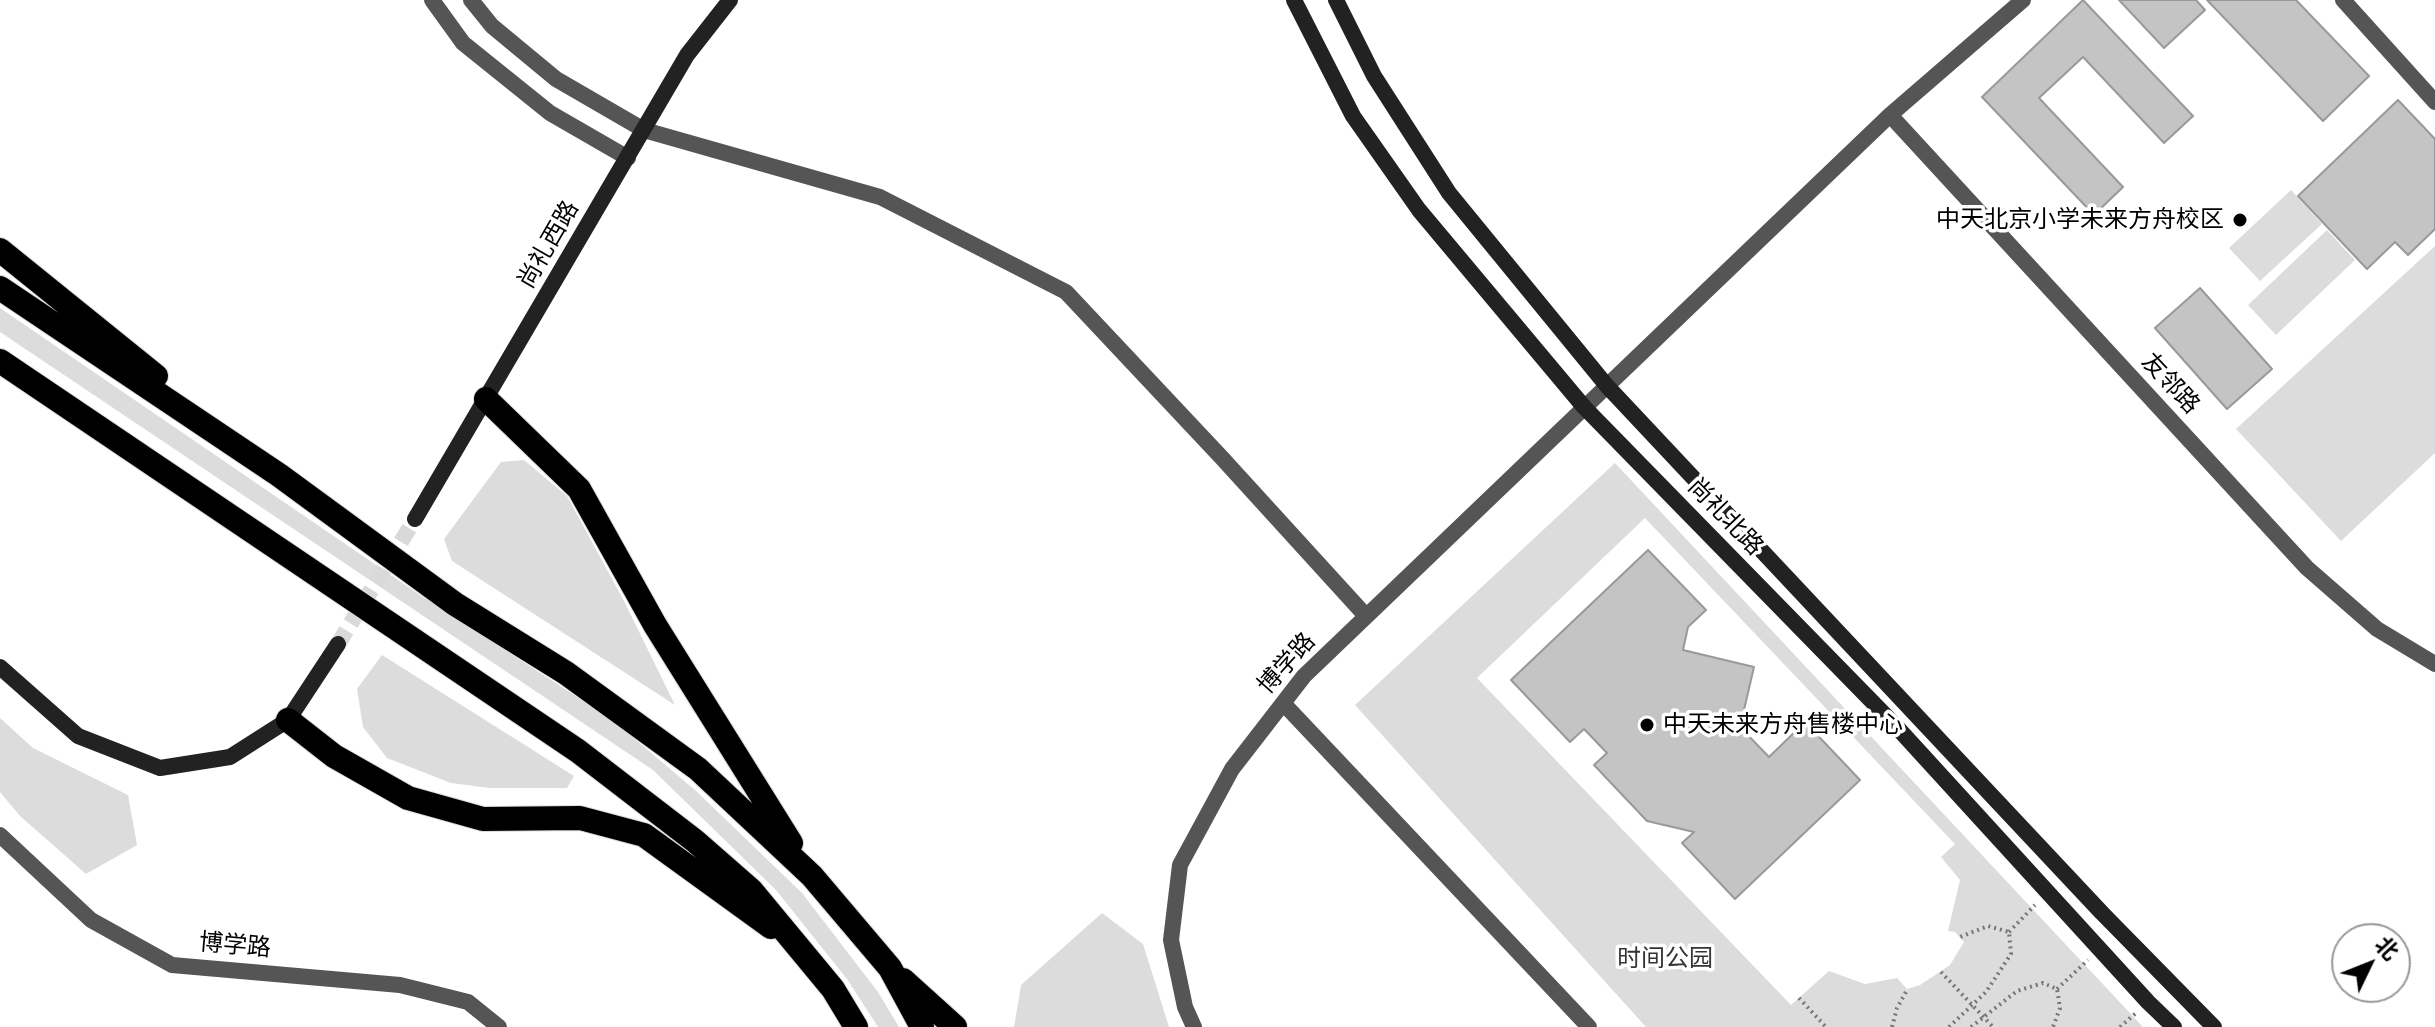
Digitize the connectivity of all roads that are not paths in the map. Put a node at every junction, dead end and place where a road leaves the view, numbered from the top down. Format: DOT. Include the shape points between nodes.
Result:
graph roads {
  1 [pos="432,0"];
  2 [pos="471,0"];
  3 [pos="730,0"];
  4 [pos="1294,0"];
  5 [pos="1336,0"];
  6 [pos="2023,0"];
  7 [pos="2343,0"];
  8 [pos="2435,102"];
  9 [pos="1890,115"];
  10 [pos="644,130"];
  11 [pos="628,158"];
  12 [pos="0,250"];
  13 [pos="0,288"];
  14 [pos="0,361"];
  15 [pos="1607,386"];
  16 [pos="486,399"];
  17 [pos="1584,407"];
  18 [pos="279,475"];
  19 [pos="415,519"];
  20 [pos="1366,616"];
  21 [pos="338,644"];
  22 [pos="2435,664"];
  23 [pos="0,667"];
  24 [pos="1283,703"];
  25 [pos="288,720"];
  26 [pos="0,835"];
  27 [pos="812,876"];
  28 [pos="798,947"];
  29 [pos="890,968"];
  30 [pos="833,989"];
  31 [pos="499,1027"];
  32 [pos="849,1027"];
  33 [pos="856,1027"];
  34 [pos="922,1027"];
  35 [pos="955,1027"];
  36 [pos="1194,1027"];
  37 [pos="1589,1027"];
  38 [pos="2174,1027"];
  39 [pos="2214,1027"];
  1 -- 11 [label="street" via="463,43 550,113"];
  2 -- 10 [label="street" via="492,26 556,79"];
  3 -- 10 [label="street, 尚礼西路" via="687,55"];
  4 -- 17 [label="street, 尚礼北路" via="1353,116 1402,186"];
  5 -- 15 [label="street, 尚礼北路" via="1374,76 1449,193"];
  6 -- 9 [label="street"];
  7 -- 8 [label="street"];
  9 -- 15 [label="street"];
  9 -- 22 [label="street, 友邻路" via="2307,568 2377,629"];
  10 -- 11 [label="street, 尚礼西路"];
  10 -- 20 [label="street" via="880,197 1066,292"];
  11 -- 16 [label="street, 尚礼西路"];
  12 -- 18 [label="highway"];
  13 -- 18 [label="highway"];
  14 -- 28 [label="highway" via="578,751 751,890"];
  15 -- 17 [label="street"];
  15 -- 39 [label="street, 尚礼北路"];
  16 -- 19 [label="street, 尚礼西路"];
  16 -- 27 [label="highway" via="579,489 655,625"];
  17 -- 20 [label="street, 博学路"];
  17 -- 38 [label="street, 尚礼北路" via="1894,724"];
  18 -- 27 [label="highway" via="455,604 566,673 698,769"];
  20 -- 24 [label="street, 博学路"];
  21 -- 25 [label="street"];
  23 -- 25 [label="street" via="78,736 160,768 230,757"];
  24 -- 36 [label="street, 博学路" via="1232,769 1180,865 1171,940"];
  24 -- 37 [label="street"];
  25 -- 28 [label="highway" via="334,756 408,798 483,819 580,818 644,835"];
  26 -- 31 [label="street, 博学路" via="91,920 172,965 400,985 468,1002"];
  27 -- 29 [label="highway"];
  28 -- 30 [label="highway"];
  29 -- 34 [label="highway"];
  29 -- 35 [label="highway"];
  30 -- 32 [label="highway"];
  30 -- 33 [label="highway"];
}
